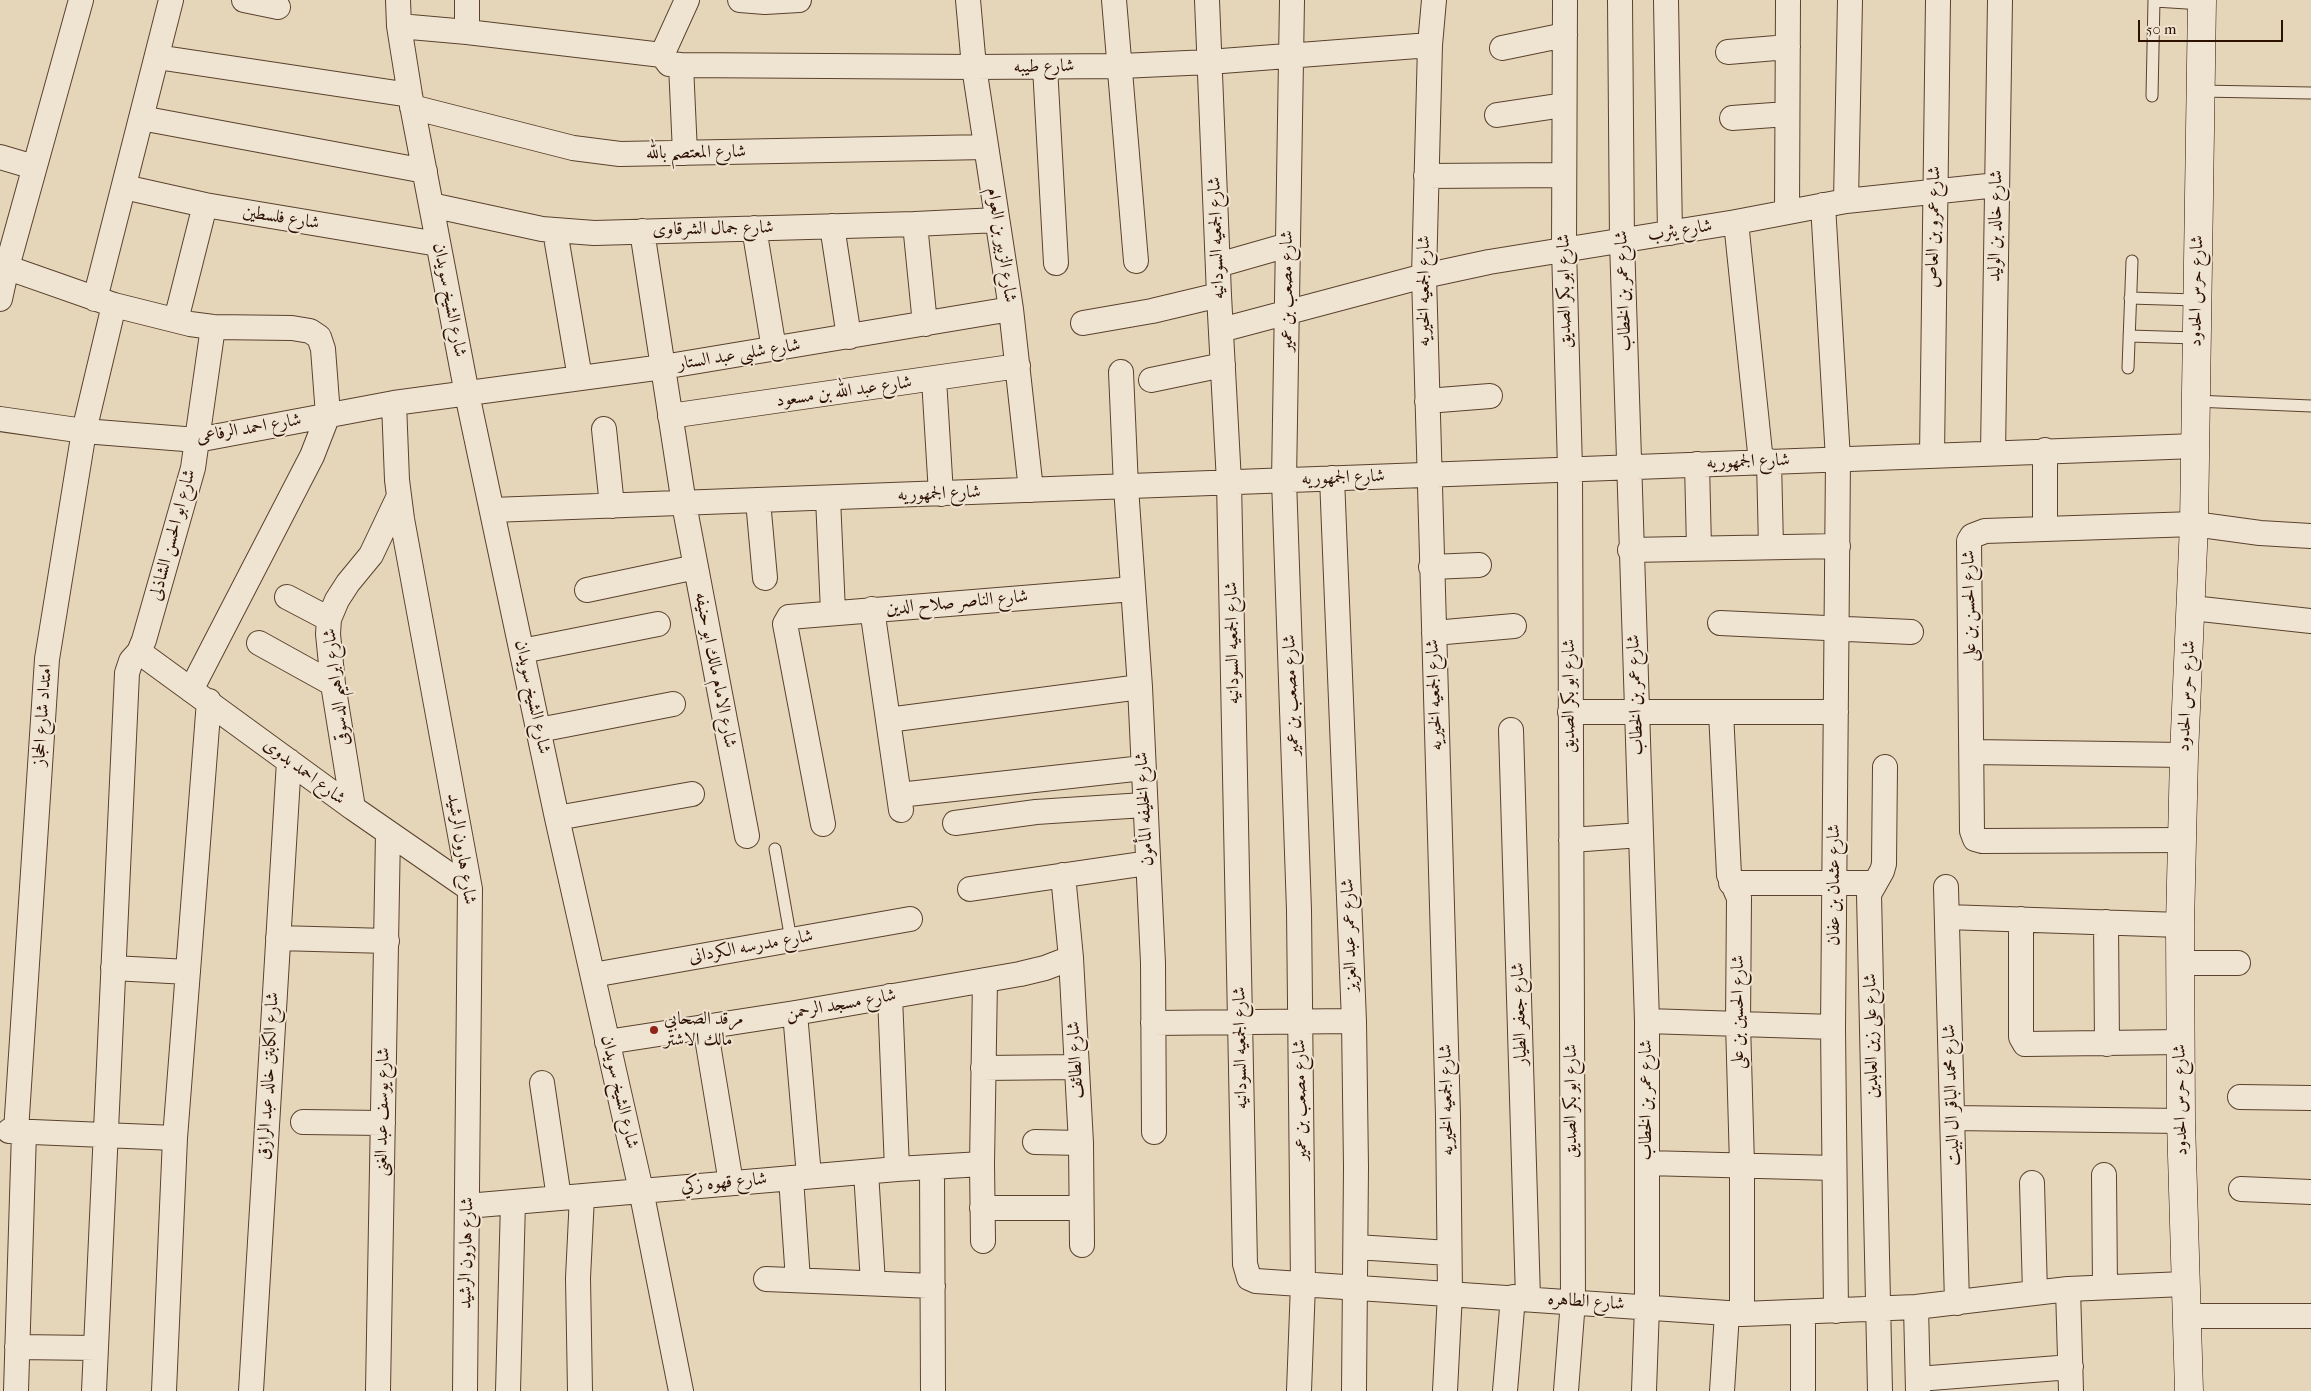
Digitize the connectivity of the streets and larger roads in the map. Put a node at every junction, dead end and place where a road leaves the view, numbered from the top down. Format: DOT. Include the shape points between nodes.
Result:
graph roads {
  1 [pos="81,0"];
  2 [pos="171,0"];
  3 [pos="244,0"];
  4 [pos="398,0"];
  5 [pos="467,0"];
  6 [pos="686,0"];
  7 [pos="740,0"];
  8 [pos="799,0"];
  9 [pos="968,0"];
  10 [pos="1114,0"];
  11 [pos="1208,0"];
  12 [pos="1292,0"];
  13 [pos="1434,0"];
  14 [pos="1565,0"];
  15 [pos="1620,0"];
  16 [pos="1666,0"];
  17 [pos="1788,0"];
  18 [pos="1850,0"];
  19 [pos="1938,0"];
  20 [pos="2000,0"];
  21 [pos="2202,2"];
  22 [pos="278,7"];
  23 [pos="399,26"];
  24 [pos="468,32"];
  25 [pos="1565,35"];
  26 [pos="1430,45"];
  27 [pos="1788,47"];
  28 [pos="1502,48"];
  29 [pos="1728,52"];
  30 [pos="1290,54"];
  31 [pos="156,57"];
  32 [pos="671,60"];
  33 [pos="1210,62"];
  34 [pos="1045,66"];
  35 [pos="1120,66"];
  36 [pos="974,67"];
  37 [pos="411,101"];
  38 [pos="1564,105"];
  39 [pos="1787,114"];
  40 [pos="1497,115"];
  41 [pos="141,118"];
  42 [pos="1732,118"];
  43 [pos="986,148"];
  44 [pos="685,153"];
  45 [pos="0,157"];
  46 [pos="34,167"];
  47 [pos="424,171"];
  48 [pos="1564,175"];
  49 [pos="1426,176"];
  50 [pos="1997,185"];
  51 [pos="124,187"];
  52 [pos="1934,190"];
  53 [pos="1846,201"];
  54 [pos="205,205"];
  55 [pos="431,205"];
  56 [pos="1822,205"];
  57 [pos="1786,212"];
  58 [pos="997,220"];
  59 [pos="1736,222"];
  60 [pos="915,224"];
  61 [pos="832,226"];
  62 [pos="754,228"];
  63 [pos="555,231"];
  64 [pos="642,231"];
  65 [pos="1670,233"];
  66 [pos="1622,240"];
  67 [pos="438,244"];
  68 [pos="1288,245"];
  69 [pos="1564,248"];
  70 [pos="1136,261"];
  71 [pos="1056,263"];
  72 [pos="1218,265"];
  73 [pos="3,266"];
  74 [pos="1424,276"];
  75 [pos="1219,295"];
  76 [pos="0,298"];
  77 [pos="104,302"];
  78 [pos="1011,309"];
  79 [pos="1288,313"];
  80 [pos="176,320"];
  81 [pos="1083,323"];
  82 [pos="925,324"];
  83 [pos="213,327"];
  84 [pos="1221,330"];
  85 [pos="849,337"];
  86 [pos="774,349"];
  87 [pos="1223,365"];
  88 [pos="1018,366"];
  89 [pos="663,367"];
  90 [pos="1121,372"];
  91 [pos="580,378"];
  92 [pos="934,379"];
  93 [pos="1151,380"];
  94 [pos="467,394"];
  95 [pos="1490,396"];
  96 [pos="1427,401"];
  97 [pos="394,403"];
  98 [pos="328,415"];
  99 [pos="670,416"];
  100 [pos="0,419"];
  101 [pos="604,429"];
  102 [pos="84,431"];
  103 [pos="197,440"];
  104 [pos="2195,446"];
  105 [pos="2045,450"];
  106 [pos="1993,452"];
  107 [pos="1932,455"];
  108 [pos="1838,458"];
  109 [pos="1765,461"];
  110 [pos="1697,464"];
  111 [pos="1630,467"];
  112 [pos="1570,469"];
  113 [pos="1429,475"];
  114 [pos="1332,478"];
  115 [pos="1284,480"];
  116 [pos="1229,482"];
  117 [pos="1126,486"];
  118 [pos="1031,490"];
  119 [pos="941,494"];
  120 [pos="399,496"];
  121 [pos="828,498"];
  122 [pos="758,501"];
  123 [pos="684,504"];
  124 [pos="612,506"];
  125 [pos="492,510"];
  126 [pos="2194,524"];
  127 [pos="2045,528"];
  128 [pos="2311,536"];
  129 [pos="1771,546"];
  130 [pos="1838,546"];
  131 [pos="1699,548"];
  132 [pos="1630,550"];
  133 [pos="1479,565"];
  134 [pos="1432,567"];
  135 [pos="696,568"];
  136 [pos="765,578"];
  137 [pos="1133,589"];
  138 [pos="587,590"];
  139 [pos="288,597"];
  140 [pos="2192,608"];
  141 [pos="872,609"];
  142 [pos="833,612"];
  143 [pos="329,619"];
  144 [pos="2311,620"];
  145 [pos="1720,623"];
  146 [pos="658,624"];
  147 [pos="1514,626"];
  148 [pos="1838,629"];
  149 [pos="1911,632"];
  150 [pos="1434,633"];
  151 [pos="259,643"];
  152 [pos="522,651"];
  153 [pos="139,652"];
  154 [pos="333,684"];
  155 [pos="1140,688"];
  156 [pos="200,696"];
  157 [pos="673,704"];
  158 [pos="1570,712"];
  159 [pos="1637,712"];
  160 [pos="1721,712"];
  161 [pos="1836,712"];
  162 [pos="888,720"];
  163 [pos="539,730"];
  164 [pos="1512,730"];
  165 [pos="1972,752"];
  166 [pos="2184,755"];
  167 [pos="289,761"];
  168 [pos="1885,767"];
  169 [pos="1143,768"];
  170 [pos="692,794"];
  171 [pos="1144,805"];
  172 [pos="352,808"];
  173 [pos="557,818"];
  174 [pos="955,823"];
  175 [pos="823,824"];
  176 [pos="388,833"];
  177 [pos="1641,835"];
  178 [pos="747,836"];
  179 [pos="1571,840"];
  180 [pos="2181,840"];
  181 [pos="1148,863"];
  182 [pos="1063,875"];
  183 [pos="1731,883"];
  184 [pos="1835,883"];
  185 [pos="1874,883"];
  186 [pos="1946,887"];
  187 [pos="470,889"];
  188 [pos="970,889"];
  189 [pos="1947,917"];
  190 [pos="910,918"];
  191 [pos="2021,919"];
  192 [pos="2106,922"];
  193 [pos="2180,925"];
  194 [pos="278,938"];
  195 [pos="386,941"];
  196 [pos="1072,958"];
  197 [pos="2180,963"];
  198 [pos="2238,963"];
  199 [pos="113,968"];
  200 [pos="188,972"];
  201 [pos="592,975"];
  202 [pos="984,980"];
  203 [pos="890,996"];
  204 [pos="794,1013"];
  205 [pos="1354,1021"];
  206 [pos="1647,1021"];
  207 [pos="1240,1022"];
  208 [pos="1300,1022"];
  209 [pos="1738,1023"];
  210 [pos="1154,1024"];
  211 [pos="705,1026"];
  212 [pos="1834,1027"];
  213 [pos="608,1042"];
  214 [pos="2181,1042"];
  215 [pos="2107,1044"];
  216 [pos="1077,1066"];
  217 [pos="983,1068"];
  218 [pos="542,1083"];
  219 [pos="2240,1097"];
  220 [pos="2311,1098"];
  221 [pos="1954,1118"];
  222 [pos="2181,1121"];
  223 [pos="303,1122"];
  224 [pos="383,1123"];
  225 [pos="13,1131"];
  226 [pos="1154,1132"];
  227 [pos="105,1135"];
  228 [pos="175,1138"];
  229 [pos="1035,1142"];
  230 [pos="1080,1143"];
  231 [pos="1647,1163"];
  232 [pos="982,1164"];
  233 [pos="1742,1165"];
  234 [pos="932,1167"];
  235 [pos="1834,1168"];
  236 [pos="897,1169"];
  237 [pos="866,1172"];
  238 [pos="2104,1175"];
  239 [pos="800,1177"];
  240 [pos="731,1183"];
  241 [pos="2032,1183"];
  242 [pos="2241,1189"];
  243 [pos="640,1190"];
  244 [pos="2311,1192"];
  245 [pos="582,1196"];
  246 [pos="559,1198"];
  247 [pos="513,1202"];
  248 [pos="467,1206"];
  249 [pos="982,1208"];
  250 [pos="1081,1208"];
  251 [pos="983,1242"];
  252 [pos="1082,1244"];
  253 [pos="1356,1247"];
  254 [pos="1449,1253"];
  255 [pos="766,1279"];
  256 [pos="798,1280"];
  257 [pos="1256,1282"];
  258 [pos="873,1283"];
  259 [pos="1303,1284"];
  260 [pos="2184,1284"];
  261 [pos="933,1286"];
  262 [pos="1355,1287"];
  263 [pos="2105,1287"];
  264 [pos="2068,1289"];
  265 [pos="1450,1293"];
  266 [pos="2035,1293"];
  267 [pos="1520,1298"];
  268 [pos="1573,1301"];
  269 [pos="1957,1303"];
  270 [pos="1646,1306"];
  271 [pos="1916,1307"];
  272 [pos="1879,1309"];
  273 [pos="1836,1311"];
  274 [pos="1803,1312"];
  275 [pos="1734,1313"];
  276 [pos="2186,1316"];
  277 [pos="2311,1316"];
  278 [pos="18,1348"];
  279 [pos="96,1348"];
  280 [pos="2070,1367"];
  281 [pos="1918,1385"];
  282 [pos="16,1391"];
  283 [pos="94,1391"];
  284 [pos="164,1391"];
  285 [pos="250,1391"];
  286 [pos="378,1391"];
  287 [pos="465,1391"];
  288 [pos="508,1391"];
  289 [pos="580,1391"];
  290 [pos="681,1391"];
  291 [pos="934,1391"];
  292 [pos="1299,1391"];
  293 [pos="1354,1391"];
  294 [pos="1445,1391"];
  295 [pos="1505,1391"];
  296 [pos="1566,1391"];
  297 [pos="1644,1391"];
  298 [pos="1722,1391"];
  299 [pos="1803,1391"];
  300 [pos="1880,1391"];
  301 [pos="2071,1391"];
  302 [pos="2189,1391"];
  1 -- 46 [label="street"];
  2 -- 31 [label="street, امتداد شارع الحجاز"];
  3 -- 22 [label="street"];
  4 -- 23 [label="street, شارع الشيخ سويدان"];
  5 -- 24 [label="street"];
  6 -- 32 [label="street"];
  7 -- 8 [label="street"];
  9 -- 36 [label="street, شارع الزبير بن العوام"];
  10 -- 35 [label="street"];
  11 -- 33 [label="street, شارع الجمعيه السودانيه"];
  12 -- 30 [label="street, شارع مصعب بن عمير"];
  13 -- 26 [label="street, شارع الجمعيه الخيريه"];
  14 -- 25 [label="street, شارع ابو بكر الصديق"];
  15 -- 66 [label="street, شارع عمر بن الخطاب"];
  16 -- 65 [label="street"];
  17 -- 27 [label="street"];
  18 -- 53 [label="street"];
  19 -- 52 [label="street, شارع عمرو بن العاص"];
  20 -- 50 [label="street, شارع خالد بن الوليد"];
  21 -- 104 [label="street, شارع حرس الحدود"];
  23 -- 24 [label="street, شارع طيبه"];
  23 -- 37 [label="street, شارع الشيخ سويدان"];
  24 -- 32 [label="street, شارع طيبه"];
  25 -- 28 [label="street"];
  25 -- 38 [label="street, شارع ابو بكر الصديق"];
  26 -- 30 [label="street, شارع طيبه"];
  26 -- 49 [label="street, شارع الجمعيه الخيريه"];
  27 -- 29 [label="street"];
  27 -- 39 [label="street"];
  30 -- 33 [label="street, شارع طيبه"];
  30 -- 68 [label="street, شارع مصعب بن عمير"];
  31 -- 37 [label="street, شارع المعتصم بالله"];
  31 -- 41 [label="street, امتداد شارع الحجاز"];
  32 -- 36 [label="street, شارع طيبه"];
  32 -- 44 [label="street"];
  33 -- 35 [label="street, شارع طيبه"];
  33 -- 72 [label="street, شارع الجمعيه السودانيه"];
  34 -- 35 [label="street, شارع طيبه"];
  34 -- 36 [label="street, شارع طيبه"];
  34 -- 71 [label="street"];
  35 -- 70 [label="street"];
  36 -- 43 [label="street, شارع الزبير بن العوام"];
  37 -- 44 [label="street, شارع المعتصم بالله" via="594,152"];
  37 -- 47 [label="street, شارع الشيخ سويدان"];
  38 -- 40 [label="street"];
  38 -- 48 [label="street, شارع ابو بكر الصديق"];
  39 -- 42 [label="street"];
  39 -- 57 [label="street"];
  41 -- 47 [label="street"];
  41 -- 51 [label="street, امتداد شارع الحجاز"];
  43 -- 44 [label="street, شارع المعتصم بالله"];
  43 -- 58 [label="street, شارع الزبير بن العوام"];
  45 -- 46 [label="street"];
  46 -- 73 [label="street"];
  47 -- 55 [label="street, شارع الشيخ سويدان"];
  48 -- 49 [label="street"];
  48 -- 69 [label="street, شارع ابو بكر الصديق"];
  49 -- 74 [label="street, شارع الجمعيه الخيريه"];
  50 -- 52 [label="street, شارع يثرب"];
  50 -- 106 [label="street, شارع خالد بن الوليد"];
  51 -- 54 [label="street, شارع فلسطين"];
  51 -- 77 [label="street, امتداد شارع الحجاز"];
  52 -- 53 [label="street, شارع يثرب"];
  52 -- 107 [label="street, شارع عمرو بن العاص"];
  53 -- 56 [label="street, شارع يثرب"];
  54 -- 67 [label="street, شارع فلسطين"];
  54 -- 80 [label="street"];
  55 -- 63 [label="street, شارع جمال الشرقاوى"];
  55 -- 67 [label="street, شارع الشيخ سويدان"];
  56 -- 57 [label="street, شارع يثرب"];
  56 -- 108 [label="street, شارع عثمان بن عفان"];
  57 -- 59 [label="street, شارع يثرب"];
  58 -- 60 [label="street, شارع جمال الشرقاوى"];
  58 -- 78 [label="street, شارع الزبير بن العوام"];
  59 -- 65 [label="street, شارع يثرب"];
  59 -- 109 [label="street"];
  60 -- 61 [label="street, شارع جمال الشرقاوى"];
  60 -- 82 [label="street"];
  61 -- 62 [label="street, شارع جمال الشرقاوى"];
  61 -- 85 [label="street"];
  62 -- 64 [label="street, شارع جمال الشرقاوى"];
  62 -- 86 [label="street"];
  63 -- 64 [label="street, شارع جمال الشرقاوى"];
  63 -- 91 [label="street"];
  64 -- 89 [label="street, شارع الامام مالك ابو حنيفه"];
  65 -- 66 [label="street, شارع يثرب"];
  66 -- 69 [label="street, شارع يثرب"];
  66 -- 111 [label="street, شارع عمر بن الخطاب"];
  67 -- 94 [label="street, شارع الشيخ سويدان"];
  68 -- 72 [label="street"];
  68 -- 79 [label="street, شارع مصعب بن عمير"];
  69 -- 74 [label="street, شارع يثرب"];
  69 -- 112 [label="street, شارع ابو بكر الصديق"];
  72 -- 75 [label="street, شارع الجمعيه السودانيه"];
  73 -- 76 [label="street"];
  73 -- 77 [label="street"];
  74 -- 79 [label="street, شارع يثرب"];
  74 -- 96 [label="street, شارع الجمعيه الخيريه"];
  75 -- 81 [label="street"];
  75 -- 84 [label="street, شارع الجمعيه السودانيه"];
  77 -- 80 [label="street"];
  77 -- 102 [label="street, امتداد شارع الحجاز"];
  78 -- 82 [label="street, شارع شلبى عبد الستار"];
  78 -- 88 [label="street, شارع الزبير بن العوام"];
  79 -- 84 [label="street, شارع يثرب"];
  79 -- 115 [label="street, شارع مصعب بن عمير"];
  80 -- 83 [label="street"];
  82 -- 85 [label="street, شارع شلبى عبد الستار"];
  83 -- 98 [label="street" via="292,328 310,331 319,337 324,349"];
  83 -- 103 [label="street, شارع ابو الحسن الشاذلى"];
  84 -- 87 [label="street, شارع الجمعيه السودانيه"];
  85 -- 86 [label="street, شارع شلبى عبد الستار"];
  86 -- 89 [label="street, شارع شلبى عبد الستار"];
  87 -- 93 [label="street"];
  87 -- 116 [label="street, شارع الجمعيه السودانيه"];
  88 -- 92 [label="street, شارع عبد الله بن مسعود"];
  88 -- 118 [label="street, شارع الزبير بن العوام"];
  89 -- 91 [label="street, شارع شلبى عبد الستار"];
  89 -- 99 [label="street, شارع الامام مالك ابو حنيفه"];
  90 -- 117 [label="street, شارع الخليفه المأمون"];
  91 -- 94 [label="street, شارع شلبى عبد الستار"];
  92 -- 99 [label="street, شارع عبد الله بن مسعود"];
  92 -- 119 [label="street"];
  94 -- 97 [label="street, شارع احمد الرفاعى"];
  94 -- 125 [label="street, شارع الشيخ سويدان"];
  95 -- 96 [label="street"];
  96 -- 113 [label="street, شارع الجمعيه الخيريه"];
  97 -- 98 [label="street, شارع احمد الرفاعى"];
  97 -- 120 [label="street, شارع هارون الرشيد"];
  98 -- 103 [label="street, شارع احمد الرفاعى"];
  98 -- 156 [label="street"];
  99 -- 123 [label="street, شارع الامام مالك ابو حنيفه"];
  100 -- 102 [label="street, شارع احمد الرفاعى"];
  101 -- 124 [label="street"];
  102 -- 103 [label="street, شارع احمد الرفاعى"];
  102 -- 225 [label="street, امتداد شارع الحجاز" via="47,659"];
  103 -- 153 [label="street, شارع ابو الحسن الشاذلى" via="193,468"];
  104 -- 105 [label="street, شارع الجمهوريه"];
  104 -- 126 [label="street, شارع حرس الحدود"];
  105 -- 106 [label="street, شارع الجمهوريه"];
  105 -- 127 [label="street"];
  106 -- 107 [label="street, شارع الجمهوريه"];
  107 -- 108 [label="street, شارع الجمهوريه"];
  108 -- 109 [label="street, شارع الجمهوريه"];
  108 -- 130 [label="street, شارع عثمان بن عفان"];
  109 -- 110 [label="street, شارع الجمهوريه"];
  109 -- 129 [label="street"];
  110 -- 111 [label="street, شارع الجمهوريه"];
  110 -- 131 [label="street"];
  111 -- 112 [label="street, شارع الجمهوريه"];
  111 -- 132 [label="street, شارع عمر بن الخطاب"];
  112 -- 113 [label="street, شارع الجمهوريه"];
  112 -- 158 [label="street, شارع ابو بكر الصديق"];
  113 -- 114 [label="street, شارع الجمهوريه"];
  113 -- 134 [label="street, شارع الجمعيه الخيريه"];
  114 -- 115 [label="street, شارع الجمهوريه"];
  114 -- 205 [label="street, شارع عمر عبد العزيز"];
  115 -- 116 [label="street, شارع الجمهوريه"];
  115 -- 208 [label="street, شارع مصعب بن عمير"];
  116 -- 117 [label="street, شارع الجمهوريه"];
  116 -- 207 [label="street, شارع الجمعيه السودانيه"];
  117 -- 118 [label="street, شارع الجمهوريه"];
  117 -- 137 [label="street, شارع الخليفه المأمون"];
  118 -- 119 [label="street, شارع الجمهوريه"];
  119 -- 121 [label="street, شارع الجمهوريه"];
  120 -- 143 [label="street, شارع ابراهيم الدسوقى" via="371,555 348,583"];
  120 -- 187 [label="street, شارع هارون الرشيد"];
  121 -- 122 [label="street, شارع الجمهوريه"];
  121 -- 142 [label="street"];
  122 -- 123 [label="street, شارع الجمهوريه"];
  122 -- 136 [label="street"];
  123 -- 124 [label="street, شارع الجمهوريه"];
  123 -- 135 [label="street, شارع الامام مالك ابو حنيفه"];
  124 -- 125 [label="street, شارع الجمهوريه"];
  125 -- 152 [label="street, شارع الشيخ سويدان"];
  126 -- 127 [label="street, شارع الحسن بن على"];
  126 -- 128 [label="street, شارع الحسن بن على"];
  126 -- 140 [label="street, شارع حرس الحدود"];
  127 -- 165 [label="street, شارع الحسن بن على" via="1985,532 1972,536 1969,542"];
  129 -- 130 [label="street"];
  129 -- 131 [label="street"];
  130 -- 148 [label="street, شارع عثمان بن عفان"];
  131 -- 132 [label="street"];
  132 -- 159 [label="street, شارع عمر بن الخطاب"];
  133 -- 134 [label="street"];
  134 -- 150 [label="street, شارع الجمعيه الخيريه"];
  135 -- 138 [label="street"];
  135 -- 178 [label="street, شارع الامام مالك ابو حنيفه"];
  137 -- 141 [label="street, شارع الناصر صلاح الدين"];
  137 -- 155 [label="street, شارع الخليفه المأمون"];
  139 -- 143 [label="street"];
  140 -- 144 [label="street"];
  140 -- 166 [label="street, شارع حرس الحدود"];
  141 -- 142 [label="street, شارع الناصر صلاح الدين"];
  141 -- 162 [label="street"];
  142 -- 175 [label="street, شارع الناصر صلاح الدين" via="792,616 786,619 785,624"];
  143 -- 154 [label="street, شارع ابراهيم الدسوقى"];
  145 -- 148 [label="street"];
  146 -- 152 [label="street"];
  147 -- 150 [label="street"];
  148 -- 149 [label="street"];
  148 -- 161 [label="street, شارع عثمان بن عفان"];
  150 -- 254 [label="street, شارع الجمعيه الخيريه"];
  151 -- 154 [label="street"];
  152 -- 163 [label="street, شارع الشيخ سويدان"];
  153 -- 156 [label="street, شارع احمد بدوى"];
  153 -- 199 [label="street, شارع ابو الحسن الشاذلى" via="127,673"];
  154 -- 172 [label="street, شارع ابراهيم الدسوقى"];
  155 -- 162 [label="street"];
  155 -- 169 [label="street, شارع الخليفه المأمون"];
  156 -- 167 [label="street, شارع احمد بدوى"];
  156 -- 200 [label="street"];
  157 -- 163 [label="street"];
  158 -- 159 [label="street"];
  158 -- 179 [label="street, شارع ابو بكر الصديق"];
  159 -- 160 [label="street"];
  159 -- 177 [label="street, شارع عمر بن الخطاب"];
  160 -- 161 [label="street"];
  160 -- 183 [label="street, شارع الحسين بن على"];
  161 -- 184 [label="street, شارع عثمان بن عفان"];
  162 -- 169 [label="street" via="900,803"];
  163 -- 173 [label="street, شارع الشيخ سويدان"];
  164 -- 267 [label="street, شارع جعفر الطيار"];
  165 -- 166 [label="street"];
  165 -- 180 [label="street, شارع الحسن بن على" via="1972,830 1975,839"];
  166 -- 180 [label="street, شارع حرس الحدود"];
  167 -- 172 [label="street, شارع احمد بدوى"];
  167 -- 194 [label="street, شارع الكابتن خالد عبد الرازق"];
  168 -- 185 [label="street, شارع على زين العابدين" via="1884,864"];
  169 -- 171 [label="street, شارع الخليفه المأمون"];
  170 -- 173 [label="street"];
  171 -- 174 [label="street" via="1036,812"];
  171 -- 181 [label="street, شارع الخليفه المأمون"];
  172 -- 176 [label="street, شارع احمد بدوى"];
  173 -- 201 [label="street, شارع الشيخ سويدان"];
  176 -- 187 [label="street, شارع احمد بدوى"];
  176 -- 195 [label="street, شارع يوسف عبد الغنى"];
  177 -- 179 [label="street"];
  177 -- 206 [label="street, شارع عمر بن الخطاب"];
  179 -- 268 [label="street, شارع ابو بكر الصديق"];
  180 -- 193 [label="street, شارع حرس الحدود"];
  181 -- 182 [label="street"];
  181 -- 210 [label="street, شارع الخليفه المأمون"];
  182 -- 188 [label="street"];
  182 -- 196 [label="street, شارع الطائف"];
  183 -- 184 [label="street"];
  183 -- 209 [label="street, شارع الحسين بن على" via="1739,898"];
  184 -- 185 [label="street"];
  184 -- 212 [label="street, شارع عثمان بن عفان"];
  185 -- 272 [label="street, شارع على زين العابدين" via="1868,894"];
  186 -- 189 [label="street, شارع محمد الباقر ال البيت"];
  187 -- 248 [label="street, شارع هارون الرشيد"];
  189 -- 191 [label="street"];
  189 -- 221 [label="street, شارع محمد الباقر ال البيت"];
  190 -- 201 [label="street, شارع مدرسه الكردانى"];
  191 -- 192 [label="street"];
  191 -- 215 [label="street" via="2022,1041 2030,1046"];
  192 -- 193 [label="street"];
  192 -- 215 [label="street"];
  193 -- 197 [label="street, شارع حرس الحدود"];
  194 -- 195 [label="street"];
  194 -- 285 [label="street, شارع الكابتن خالد عبد الرازق"];
  195 -- 224 [label="street, شارع يوسف عبد الغنى"];
  196 -- 202 [label="street, شارع مسجد الرحمن" via="1045,968"];
  196 -- 216 [label="street, شارع الطائف"];
  197 -- 198 [label="street"];
  197 -- 214 [label="street, شارع حرس الحدود"];
  199 -- 200 [label="street"];
  199 -- 227 [label="street, شارع ابو الحسن الشاذلى"];
  200 -- 228 [label="street"];
  201 -- 213 [label="street, شارع الشيخ سويدان"];
  202 -- 203 [label="street, شارع مسجد الرحمن"];
  202 -- 217 [label="street"];
  203 -- 204 [label="street, شارع مسجد الرحمن"];
  203 -- 236 [label="street"];
  204 -- 211 [label="street, شارع مسجد الرحمن"];
  204 -- 239 [label="street"];
  205 -- 208 [label="street"];
  205 -- 253 [label="street, شارع عمر عبد العزيز"];
  206 -- 209 [label="street"];
  206 -- 231 [label="street, شارع عمر بن الخطاب"];
  207 -- 208 [label="street"];
  207 -- 210 [label="street"];
  207 -- 257 [label="street, شارع الجمعيه السودانيه" via="1245,1264 1250,1278"];
  208 -- 259 [label="street, شارع مصعب بن عمير"];
  209 -- 212 [label="street"];
  209 -- 233 [label="street, شارع الحسين بن على"];
  210 -- 226 [label="street, شارع الخليفه المأمون"];
  211 -- 213 [label="street, شارع مسجد الرحمن"];
  211 -- 240 [label="street"];
  212 -- 235 [label="street, شارع عثمان بن عفان"];
  213 -- 243 [label="street, شارع الشيخ سويدان"];
  214 -- 215 [label="street"];
  214 -- 222 [label="street, شارع حرس الحدود"];
  216 -- 217 [label="street"];
  216 -- 230 [label="street, شارع الطائف"];
  217 -- 232 [label="street"];
  218 -- 246 [label="street"];
  219 -- 220 [label="street"];
  221 -- 222 [label="street"];
  221 -- 269 [label="street, شارع محمد الباقر ال البيت"];
  222 -- 260 [label="street, شارع حرس الحدود"];
  223 -- 224 [label="street"];
  224 -- 286 [label="street, شارع يوسف عبد الغنى"];
  225 -- 227 [label="street"];
  225 -- 278 [label="street, امتداد شارع الحجاز"];
  227 -- 228 [label="street"];
  227 -- 279 [label="street, شارع ابو الحسن الشاذلى"];
  228 -- 284 [label="street"];
  229 -- 230 [label="street"];
  230 -- 250 [label="street, شارع الطائف"];
  231 -- 233 [label="street"];
  231 -- 270 [label="street, شارع عمر بن الخطاب"];
  232 -- 234 [label="street, شارع قهوه زكي"];
  232 -- 249 [label="street"];
  233 -- 235 [label="street"];
  233 -- 275 [label="street, شارع الحسين بن على"];
  234 -- 236 [label="street, شارع قهوه زكي"];
  234 -- 261 [label="street"];
  235 -- 273 [label="street, شارع عثمان بن عفان"];
  236 -- 237 [label="street, شارع قهوه زكي"];
  237 -- 239 [label="street, شارع قهوه زكي"];
  237 -- 258 [label="street"];
  238 -- 263 [label="street"];
  239 -- 240 [label="street, شارع قهوه زكي"];
  239 -- 256 [label="street"];
  240 -- 243 [label="street, شارع قهوه زكي"];
  241 -- 266 [label="street"];
  242 -- 244 [label="street"];
  243 -- 245 [label="street, شارع قهوه زكي"];
  243 -- 290 [label="street, شارع الشيخ سويدان"];
  245 -- 246 [label="street, شارع قهوه زكي"];
  245 -- 289 [label="street" via="578,1278"];
  246 -- 247 [label="street, شارع قهوه زكي"];
  247 -- 248 [label="street, شارع قهوه زكي"];
  247 -- 288 [label="street"];
  248 -- 287 [label="street, شارع هارون الرشيد"];
  249 -- 250 [label="street"];
  249 -- 251 [label="street"];
  250 -- 252 [label="street, شارع الطائف"];
  253 -- 254 [label="street"];
  253 -- 262 [label="street, شارع عمر عبد العزيز"];
  254 -- 265 [label="street, شارع الجمعيه الخيريه"];
  255 -- 256 [label="street"];
  256 -- 258 [label="street"];
  257 -- 259 [label="street, شارع الطاهره"];
  258 -- 261 [label="street"];
  259 -- 262 [label="street, شارع الطاهره"];
  259 -- 292 [label="street, شارع مصعب بن عمير"];
  260 -- 263 [label="street, شارع الطاهره"];
  260 -- 276 [label="street, شارع حرس الحدود"];
  261 -- 291 [label="street"];
  262 -- 265 [label="street, شارع الطاهره"];
  262 -- 293 [label="street, شارع عمر عبد العزيز"];
  263 -- 264 [label="street, شارع الطاهره"];
  264 -- 266 [label="street, شارع الطاهره"];
  264 -- 280 [label="street"];
  265 -- 267 [label="street, شارع الطاهره"];
  265 -- 294 [label="street, شارع الجمعيه الخيريه"];
  266 -- 269 [label="street, شارع الطاهره"];
  267 -- 268 [label="street, شارع الطاهره"];
  267 -- 295 [label="street, شارع جعفر الطيار"];
  268 -- 270 [label="street, شارع الطاهره"];
  268 -- 296 [label="street, شارع ابو بكر الصديق"];
  269 -- 271 [label="street, شارع الطاهره"];
  270 -- 275 [label="street, شارع الطاهره"];
  270 -- 297 [label="street, شارع عمر بن الخطاب"];
  271 -- 272 [label="street, شارع الطاهره"];
  271 -- 281 [label="street"];
  272 -- 273 [label="street, شارع الطاهره"];
  272 -- 300 [label="street, شارع على زين العابدين"];
  273 -- 274 [label="street, شارع الطاهره"];
  274 -- 275 [label="street, شارع الطاهره"];
  274 -- 299 [label="street"];
  275 -- 298 [label="street, شارع الحسين بن على"];
  276 -- 277 [label="street"];
  276 -- 302 [label="street, شارع حرس الحدود"];
  278 -- 279 [label="street"];
  278 -- 282 [label="street, امتداد شارع الحجاز"];
  279 -- 283 [label="street, شارع ابو الحسن الشاذلى"];
  280 -- 281 [label="street"];
  280 -- 301 [label="street"];
}
